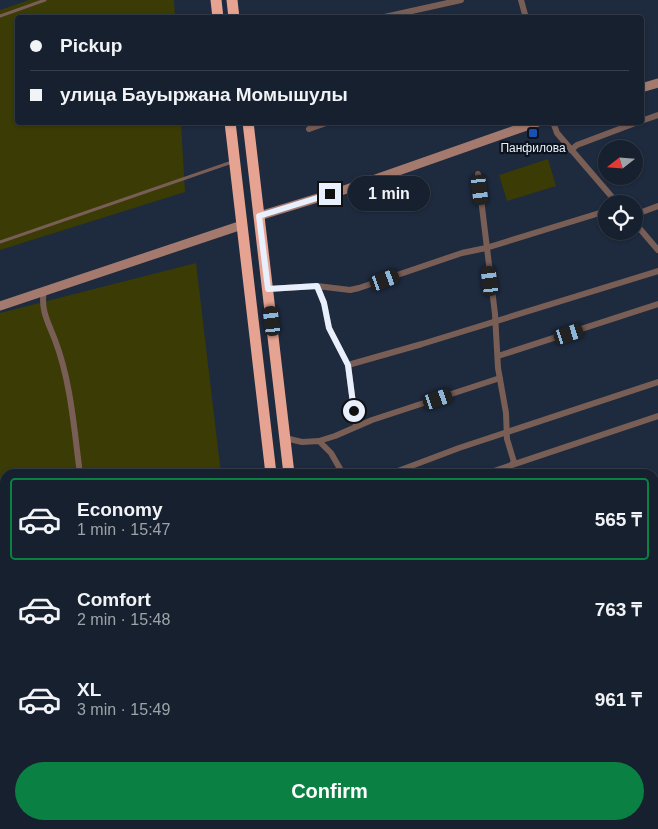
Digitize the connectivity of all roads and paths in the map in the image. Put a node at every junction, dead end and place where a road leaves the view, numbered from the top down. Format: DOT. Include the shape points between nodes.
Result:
graph roads {
  1 [pos="45,0"];
  2 [pos="216,0"];
  3 [pos="232,0"];
  4 [pos="461,0"];
  5 [pos="522,0"];
  6 [pos="218,15"];
  7 [pos="234,15"];
  8 [pos="394,15"];
  9 [pos="525,15"];
  10 [pos="0,16"];
  11 [pos="658,83"];
  12 [pos="644,87"];
  13 [pos="658,115"];
  14 [pos="644,120"];
  15 [pos="230,125"];
  16 [pos="248,125"];
  17 [pos="320,125"];
  18 [pos="529,125"];
  19 [pos="554,125"];
  20 [pos="632,125"];
  21 [pos="309,129"];
  22 [pos="571,150"];
  23 [pos="235,161"];
  24 [pos="478,174"];
  25 [pos="610,195"];
  26 [pos="658,206"];
  27 [pos="643,212"];
  28 [pos="598,213"];
  29 [pos="259,216"];
  30 [pos="242,225"];
  31 [pos="643,232"];
  32 [pos="0,242"];
  33 [pos="486,248"];
  34 [pos="658,250"];
  35 [pos="658,271"];
  36 [pos="317,286"];
  37 [pos="268,289"];
  38 [pos="44,292"];
  39 [pos="658,304"];
  40 [pos="0,306"];
  41 [pos="495,321"];
  42 [pos="498,356"];
  43 [pos="348,365"];
  44 [pos="500,378"];
  45 [pos="658,382"];
  46 [pos="658,416"];
  47 [pos="356,426"];
  48 [pos="506,433"];
  49 [pos="285,438"];
  50 [pos="319,441"];
  51 [pos="511,465"];
  52 [pos="79,469"];
  53 [pos="270,469"];
  54 [pos="288,469"];
  55 [pos="340,469"];
  56 [pos="402,469"];
  57 [pos="499,469"];
  1 -- 10 [label="lane"];
  2 -- 6 [label="highway"];
  3 -- 7 [label="highway"];
  4 -- 8 [label="street"];
  5 -- 9 [label="street"];
  11 -- 12 [label="street"];
  13 -- 14 [label="street"];
  15 -- 23 [label="highway"];
  16 -- 29 [label="highway"];
  17 -- 21 [label="street"];
  18 -- 29 [label="street"];
  19 -- 22 [label="street"];
  20 -- 22 [label="street" via="576,145"];
  22 -- 25 [label="street"];
  23 -- 30 [label="highway"];
  23 -- 32 [label="lane"];
  24 -- 33 [label="street"];
  26 -- 27 [label="street"];
  28 -- 33 [label="street"];
  29 -- 37 [label="highway"];
  30 -- 38 [label="street"];
  30 -- 53 [label="highway"];
  31 -- 34 [label="street"];
  33 -- 36 [label="street" via="360,288"];
  33 -- 41 [label="street"];
  35 -- 41 [label="street"];
  36 -- 37 [label="street"];
  36 -- 43 [label="street" via="329,328"];
  37 -- 49 [label="highway"];
  38 -- 40 [label="street"];
  38 -- 52 [label="street" via="45,314 59,350 70,400"];
  39 -- 42 [label="street"];
  41 -- 42 [label="street"];
  41 -- 43 [label="street"];
  42 -- 44 [label="street"];
  43 -- 47 [label="street"];
  44 -- 47 [label="street"];
  44 -- 48 [label="street"];
  45 -- 48 [label="street"];
  46 -- 51 [label="street"];
  47 -- 50 [label="street"];
  48 -- 51 [label="street" via="514,462"];
  48 -- 56 [label="street"];
  49 -- 50 [label="street"];
  49 -- 54 [label="highway"];
  50 -- 55 [label="street"];
  51 -- 57 [label="street"];
}
